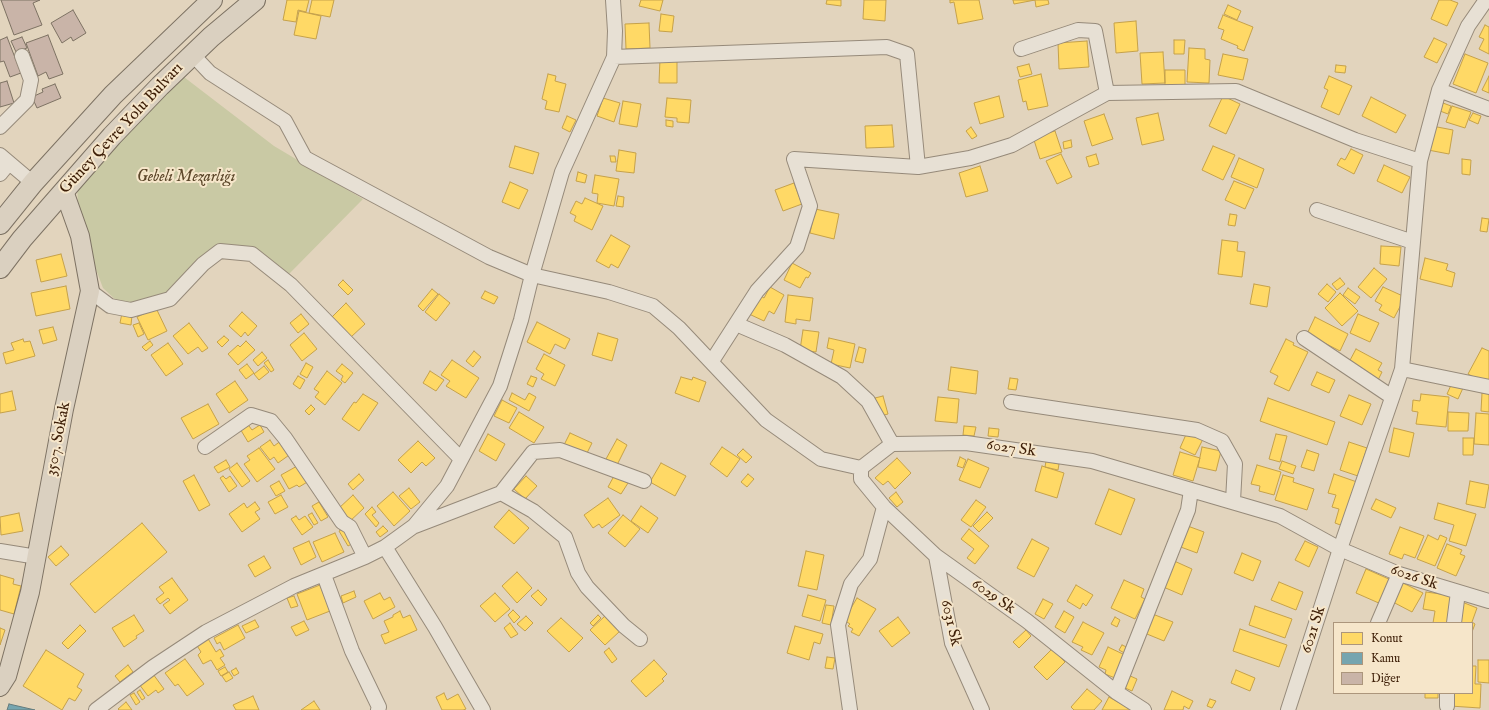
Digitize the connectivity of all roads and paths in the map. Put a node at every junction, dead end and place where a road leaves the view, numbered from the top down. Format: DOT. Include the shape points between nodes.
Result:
graph roads {
  1 [pos="212,0"];
  2 [pos="254,0"];
  3 [pos="613,0"];
  4 [pos="1486,0"];
  5 [pos="1021,48"];
  6 [pos="193,55"];
  7 [pos="22,56"];
  8 [pos="614,57"];
  9 [pos="1439,90"];
  10 [pos="1107,93"];
  11 [pos="1489,109"];
  12 [pos="0,127"];
  13 [pos="4,159"];
  14 [pos="1420,161"];
  15 [pos="918,167"];
  16 [pos="0,174"];
  17 [pos="33,183"];
  18 [pos="64,191"];
  19 [pos="1317,210"];
  20 [pos="0,224"];
  21 [pos="1413,242"];
  22 [pos="0,268"];
  23 [pos="532,275"];
  24 [pos="90,291"];
  25 [pos="736,324"];
  26 [pos="1304,338"];
  27 [pos="712,362"];
  28 [pos="1402,369"];
  29 [pos="1489,387"];
  30 [pos="1392,397"];
  31 [pos="1011,402"];
  32 [pos="892,444"];
  33 [pos="205,447"];
  34 [pos="461,459"];
  35 [pos="860,468"];
  36 [pos="644,481"];
  37 [pos="1191,490"];
  38 [pos="501,493"];
  39 [pos="1233,501"];
  40 [pos="884,507"];
  41 [pos="414,526"];
  42 [pos="385,548"];
  43 [pos="1340,549"];
  44 [pos="0,551"];
  45 [pos="936,556"];
  46 [pos="37,557"];
  47 [pos="365,557"];
  48 [pos="324,574"];
  49 [pos="1399,574"];
  50 [pos="1458,592"];
  51 [pos="1489,601"];
  52 [pos="1378,622"];
  53 [pos="1454,622"];
  54 [pos="640,639"];
  55 [pos="0,687"];
  56 [pos="1116,692"];
  57 [pos="96,710"];
  58 [pos="378,710"];
  59 [pos="483,710"];
  60 [pos="850,710"];
  61 [pos="982,710"];
  62 [pos="1144,710"];
  63 [pos="1288,710"];
  1 -- 17 [label="highway, Güney Çevre Yolu Bulvarı" via="113,95"];
  2 -- 6 [label="highway, Güney Çevre Yolu Bulvarı"];
  3 -- 8 [label="street"];
  4 -- 9 [label="street, 6021 Sk" via="1468,26"];
  5 -- 10 [label="street" via="1078,30 1095,31"];
  6 -- 18 [label="highway, Güney Çevre Yolu Bulvarı" via="112,136"];
  6 -- 23 [label="street" via="210,73 285,121 305,158 489,257"];
  7 -- 12 [label="street" via="31,80 27,100"];
  8 -- 15 [label="street" via="887,47 907,54"];
  8 -- 23 [label="street" via="562,172"];
  9 -- 11 [label="street"];
  9 -- 14 [label="street, 6021 Sk"];
  10 -- 14 [label="street" via="1236,91 1355,140"];
  10 -- 15 [label="street" via="1012,145 970,158"];
  13 -- 16 [label="street"];
  13 -- 17 [label="street"];
  14 -- 21 [label="street, 6021 Sk"];
  15 -- 25 [label="street" via="794,159 810,206 797,247 757,291"];
  17 -- 20 [label="highway, Güney Çevre Yolu Bulvarı"];
  18 -- 22 [label="highway, Güney Çevre Yolu Bulvarı"];
  18 -- 24 [label="main road, 3507. Sokak" via="80,236"];
  19 -- 21 [label="street"];
  21 -- 28 [label="street, 6021 Sk"];
  23 -- 27 [label="street" via="609,292 654,306 680,328"];
  23 -- 34 [label="street" via="500,386"];
  24 -- 34 [label="street" via="110,306 131,310 170,299 220,251 252,254 291,285"];
  24 -- 46 [label="main road, 3507. Sokak" via="64,409"];
  25 -- 27 [label="street"];
  25 -- 32 [label="street" via="785,345 842,377 868,400"];
  26 -- 30 [label="street"];
  27 -- 35 [label="street" via="766,420 822,459"];
  28 -- 29 [label="street"];
  28 -- 30 [label="street, 6021 Sk"];
  30 -- 43 [label="street, 6021 Sk"];
  31 -- 39 [label="street" via="1197,430 1222,441 1235,464"];
  32 -- 35 [label="street"];
  32 -- 37 [label="street, 6027 Sk" via="966,443 1092,461"];
  33 -- 47 [label="street" via="251,415 271,421 342,522 350,527"];
  34 -- 41 [label="street" via="447,486"];
  35 -- 40 [label="street, 6029 Sk" via="861,479"];
  36 -- 38 [label="street" via="560,450 553,450 532,452"];
  37 -- 39 [label="street, 6027 Sk"];
  37 -- 56 [label="street" via="1188,510"];
  38 -- 41 [label="street"];
  38 -- 54 [label="street" via="533,511 565,537 578,573 587,587"];
  39 -- 43 [label="street, 6027 Sk" via="1280,516"];
  40 -- 45 [label="street, 6029 Sk"];
  40 -- 60 [label="street" via="870,559 851,584 838,625"];
  41 -- 42 [label="street"];
  42 -- 47 [label="street"];
  42 -- 59 [label="street" via="435,626"];
  43 -- 49 [label="street, 6026 Sk"];
  43 -- 63 [label="street, 6021 Sk"];
  44 -- 46 [label="street"];
  45 -- 56 [label="street, 6029 Sk" via="1028,621"];
  45 -- 61 [label="street, 6031 Sk" via="952,643"];
  46 -- 55 [label="main road, 3507. Sokak" via="7,676"];
  47 -- 48 [label="street"];
  48 -- 57 [label="street" via="294,586 206,632 153,667"];
  48 -- 58 [label="street" via="352,651"];
  49 -- 50 [label="street, 6026 Sk"];
  49 -- 52 [label="street"];
  50 -- 51 [label="street, 6026 Sk"];
  50 -- 53 [label="street"];
  56 -- 62 [label="street, 6029 Sk"];
}
